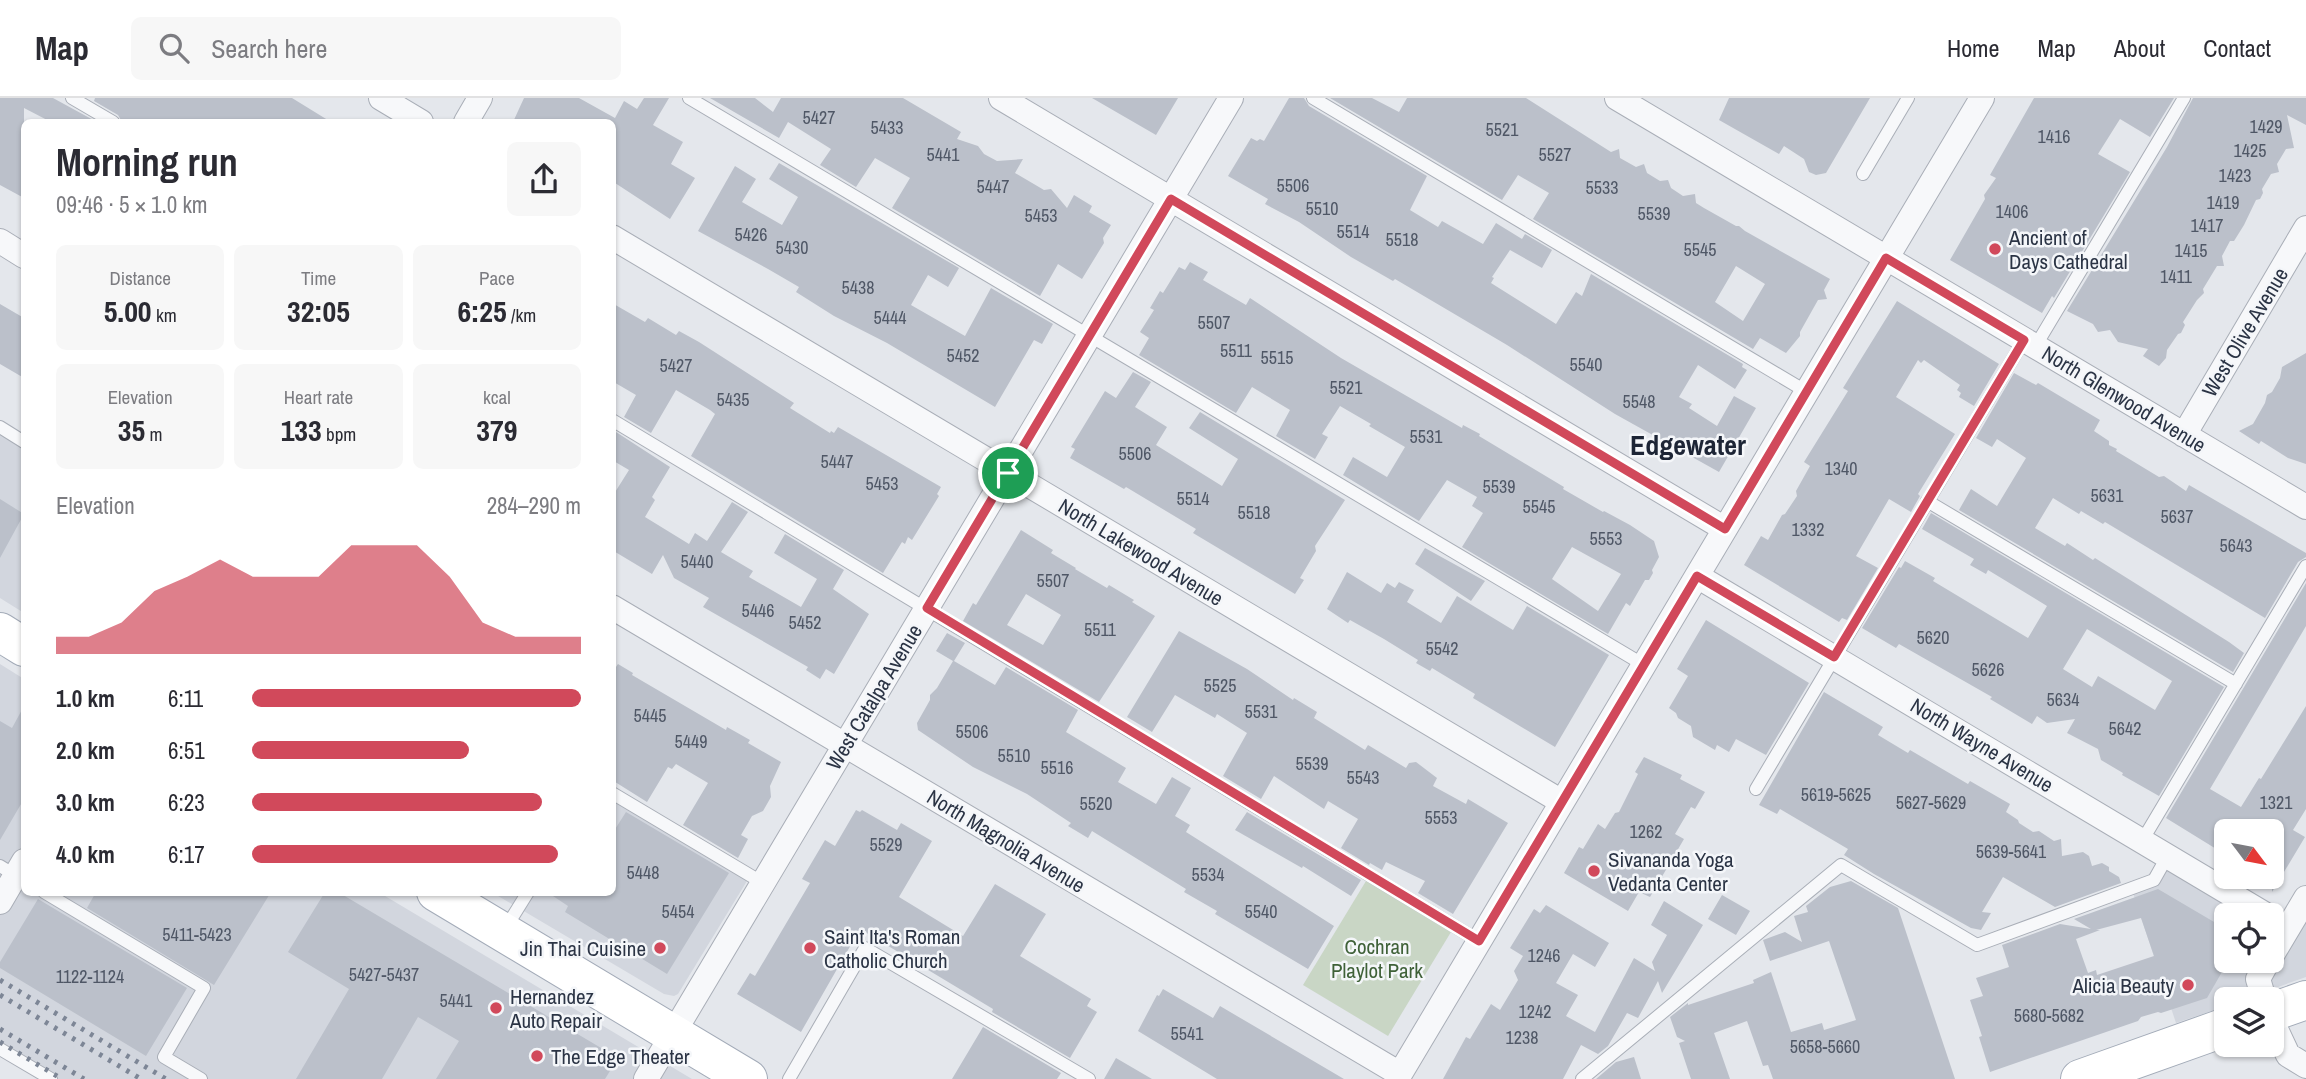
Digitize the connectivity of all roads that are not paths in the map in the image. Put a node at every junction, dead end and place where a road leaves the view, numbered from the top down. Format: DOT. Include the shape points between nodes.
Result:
graph roads {
  1 [pos="72,98"];
  2 [pos="380,98"];
  3 [pos="480,98"];
  4 [pos="689,98"];
  5 [pos="1001,98"];
  6 [pos="1231,98"];
  7 [pos="1313,98"];
  8 [pos="1617,98"];
  9 [pos="1908,98"];
  10 [pos="1982,98"];
  11 [pos="2184,98"];
  12 [pos="108,119"];
  13 [pos="416,119"];
  14 [pos="468,119"];
  15 [pos="1863,174"];
  16 [pos="1171,199"];
  17 [pos="2306,228"];
  18 [pos="616,239"];
  19 [pos="0,241"];
  20 [pos="21,254"];
  21 [pos="1886,258"];
  22 [pos="1089,337"];
  23 [pos="2029,343"];
  24 [pos="1807,392"];
  25 [pos="616,422"];
  26 [pos="0,427"];
  27 [pos="2184,435"];
  28 [pos="21,440"];
  29 [pos="1008,473"];
  30 [pos="1927,501"];
  31 [pos="2306,507"];
  32 [pos="1725,529"];
  33 [pos="2306,566"];
  34 [pos="1697,576"];
  35 [pos="927,608"];
  36 [pos="616,609"];
  37 [pos="0,632"];
  38 [pos="21,645"];
  39 [pos="1834,657"];
  40 [pos="1644,665"];
  41 [pos="2236,684"];
  42 [pos="845,746"];
  43 [pos="1756,789"];
  44 [pos="616,795"];
  45 [pos="1563,802"];
  46 [pos="2142,841"];
  47 [pos="2168,856"];
  48 [pos="16,871"];
  49 [pos="763,883"];
  50 [pos="51,896"];
  51 [pos="443,896"];
  52 [pos="526,896"];
  53 [pos="2306,898"];
  54 [pos="0,902"];
  55 [pos="2246,903"];
  56 [pos="2288,929"];
  57 [pos="503,933"];
  58 [pos="1479,941"];
  59 [pos="2306,1000"];
  60 [pos="2284,1008"];
  61 [pos="2214,1031"];
  62 [pos="673,1034"];
  63 [pos="2284,1046"];
  64 [pos="0,1049"];
  65 [pos="2306,1066"];
  66 [pos="1399,1076"];
  67 [pos="51,1079"];
  68 [pos="201,1079"];
  69 [pos="646,1079"];
  70 [pos="748,1079"];
  71 [pos="789,1079"];
  72 [pos="1089,1079"];
  73 [pos="1582,1079"];
  74 [pos="2080,1079"];
  1 -- 12 [label="lane"];
  2 -- 13 [label="street"];
  3 -- 14 [label="street"];
  4 -- 22 [label="lane"];
  5 -- 16 [label="street"];
  6 -- 16 [label="street, West Catalpa Avenue"];
  7 -- 24 [label="lane"];
  8 -- 21 [label="street, North Glenwood Avenue"];
  9 -- 15 [label="lane"];
  10 -- 21 [label="street"];
  11 -- 23 [label="lane"];
  16 -- 22 [label="street, West Catalpa Avenue"];
  16 -- 32 [label="street"];
  17 -- 27 [label="street, West Olive Avenue"];
  18 -- 29 [label="street, North Lakewood Avenue"];
  19 -- 20 [label="street"];
  21 -- 23 [label="street, North Glenwood Avenue"];
  21 -- 24 [label="street"];
  22 -- 29 [label="street, West Catalpa Avenue"];
  22 -- 40 [label="lane"];
  23 -- 27 [label="street, North Glenwood Avenue"];
  23 -- 30 [label="lane"];
  24 -- 32 [label="street"];
  25 -- 35 [label="lane"];
  26 -- 28 [label="lane"];
  27 -- 31 [label="street, North Glenwood Avenue"];
  29 -- 35 [label="street, West Catalpa Avenue"];
  29 -- 45 [label="street, North Lakewood Avenue"];
  30 -- 39 [label="lane"];
  30 -- 41 [label="lane"];
  32 -- 34 [label="street"];
  33 -- 41 [label="lane"];
  34 -- 39 [label="street, North Wayne Avenue"];
  34 -- 40 [label="street"];
  35 -- 42 [label="street, West Catalpa Avenue"];
  35 -- 58 [label="lane"];
  36 -- 42 [label="street, North Magnolia Avenue"];
  37 -- 38 [label="main road"];
  39 -- 43 [label="lane"];
  39 -- 46 [label="street, North Wayne Avenue"];
  40 -- 45 [label="street"];
  41 -- 46 [label="lane"];
  42 -- 49 [label="street, West Catalpa Avenue"];
  42 -- 66 [label="street, North Magnolia Avenue"];
  44 -- 49 [label="lane"];
  45 -- 58 [label="street"];
  46 -- 47 [label="street, North Wayne Avenue"];
  47 -- 55 [label="street, North Wayne Avenue"];
  47 -- 73 [label="lane" via="2154,880 1977,946 1841,865"];
  48 -- 54 [label="street"];
  49 -- 62 [label="street, West Catalpa Avenue"];
  50 -- 68 [label="lane" via="204,988 164,1057"];
  51 -- 57 [label="main road"];
  52 -- 57 [label="lane"];
  53 -- 56 [label="street"];
  57 -- 62 [label="main road"];
  58 -- 66 [label="street"];
  59 -- 60 [label="main road"];
  61 -- 74 [label="main road"];
  62 -- 69 [label="street, West Catalpa Avenue"];
  62 -- 70 [label="main road"];
  63 -- 65 [label="street" via="2288,1055"];
  64 -- 67 [label="lane"];
  71 -- 72 [label="lane" via="865,948"];
}
